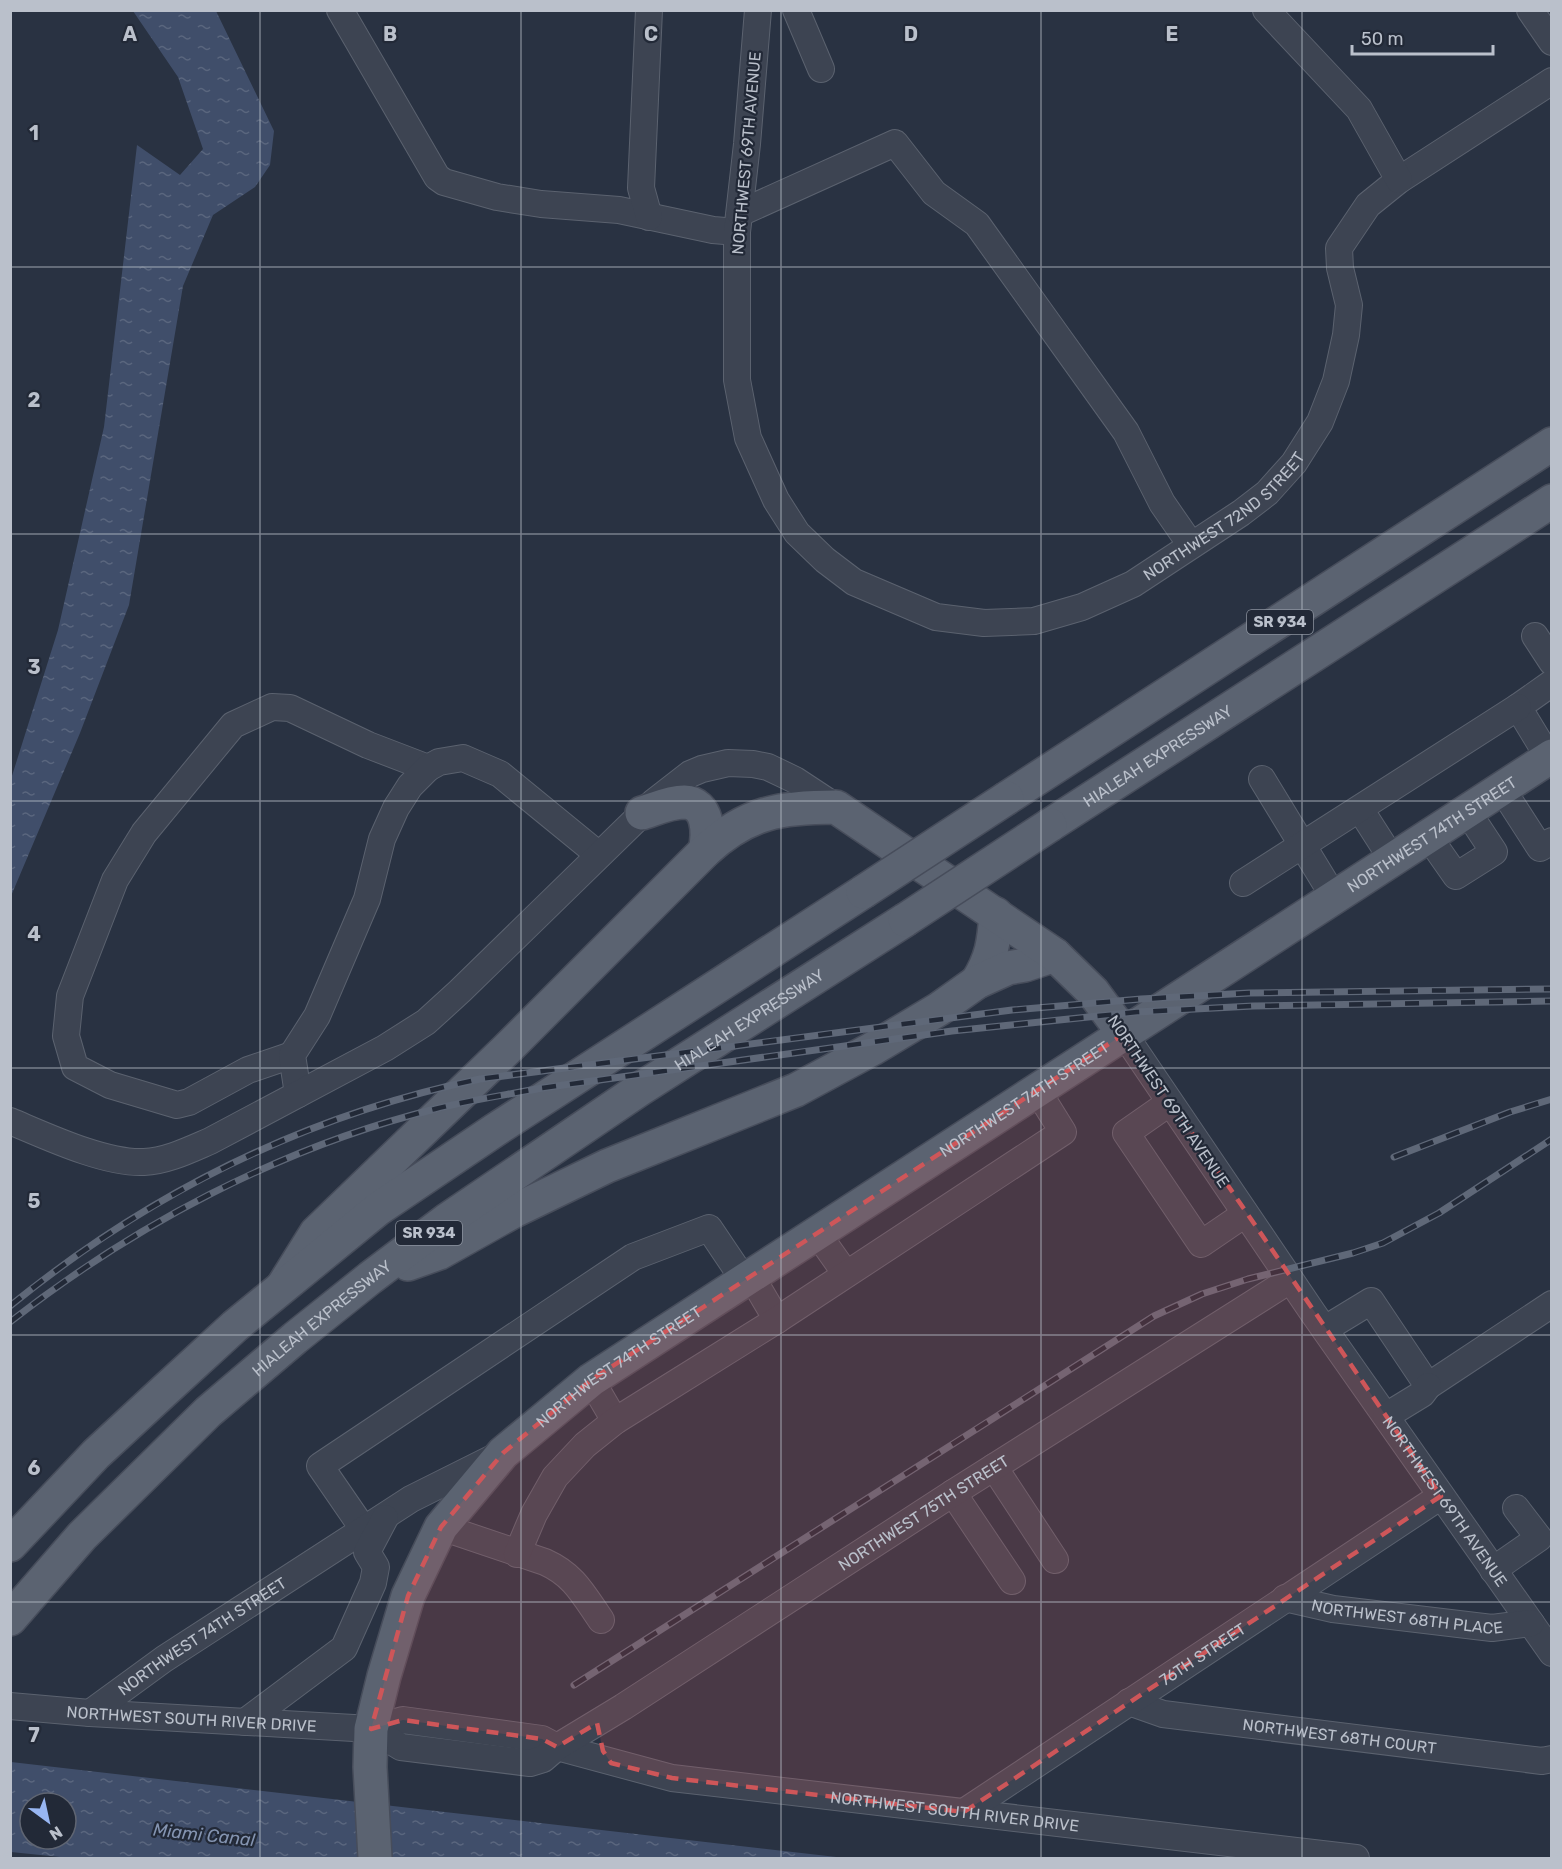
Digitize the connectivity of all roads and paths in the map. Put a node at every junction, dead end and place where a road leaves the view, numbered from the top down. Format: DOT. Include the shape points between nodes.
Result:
graph roads {
  1 [pos="340,10"];
  2 [pos="649,10"];
  3 [pos="758,10"];
  4 [pos="796,10"];
  5 [pos="1266,10"];
  6 [pos="1530,10"];
  7 [pos="1551,42"];
  8 [pos="821,69"];
  9 [pos="1551,81"];
  10 [pos="1399,180"];
  11 [pos="649,216"];
  12 [pos="738,222"];
  13 [pos="748,438"];
  14 [pos="1551,444"];
  15 [pos="1551,501"];
  16 [pos="1191,545"];
  17 [pos="1535,636"];
  18 [pos="1551,662"];
  19 [pos="1551,683"];
  20 [pos="1518,707"];
  21 [pos="1550,757"];
  22 [pos="428,768"];
  23 [pos="1262,779"];
  24 [pos="1502,789"];
  25 [pos="836,807"];
  26 [pos="1360,809"];
  27 [pos="1467,811"];
  28 [pos="642,813"];
  29 [pos="1428,836"];
  30 [pos="1551,841"];
  31 [pos="1302,847"];
  32 [pos="705,851"];
  33 [pos="599,855"];
  34 [pos="1392,859"];
  35 [pos="1243,883"];
  36 [pos="1334,897"];
  37 [pos="996,914"];
  38 [pos="1054,955"];
  39 [pos="977,982"];
  40 [pos="1124,1034"];
  41 [pos="292,1055"];
  42 [pos="1037,1090"];
  43 [pos="298,1094"];
  44 [pos="1169,1103"];
  45 [pos="10,1121"];
  46 [pos="1245,1214"];
  47 [pos="817,1233"];
  48 [pos="846,1274"];
  49 [pos="370,1278"];
  50 [pos="747,1278"];
  51 [pos="1290,1280"];
  52 [pos="284,1286"];
  53 [pos="1551,1304"];
  54 [pos="777,1320"];
  55 [pos="1325,1329"];
  56 [pos="591,1380"];
  57 [pos="1428,1386"];
  58 [pos="1386,1416"];
  59 [pos="615,1421"];
  60 [pos="503,1453"];
  61 [pos="994,1467"];
  62 [pos="953,1493"];
  63 [pos="1441,1496"];
  64 [pos="1516,1508"];
  65 [pos="387,1515"];
  66 [pos="441,1527"];
  67 [pos="364,1530"];
  68 [pos="10,1545"];
  69 [pos="517,1554"];
  70 [pos="1055,1560"];
  71 [pos="1493,1570"];
  72 [pos="1012,1581"];
  73 [pos="1285,1598"];
  74 [pos="10,1618"];
  75 [pos="601,1620"];
  76 [pos="1531,1623"];
  77 [pos="1551,1653"];
  78 [pos="1129,1702"];
  79 [pos="10,1706"];
  80 [pos="90,1713"];
  81 [pos="601,1720"];
  82 [pos="245,1722"];
  83 [pos="371,1729"];
  84 [pos="557,1747"];
  85 [pos="1551,1759"];
  86 [pos="611,1763"];
  87 [pos="964,1812"];
  88 [pos="375,1858"];
  89 [pos="1356,1858"];
  1 -- 11 [label="street" via="437,177 444,182 497,197"];
  2 -- 11 [label="street" via="641,188"];
  3 -- 12 [label="street, NORTHWEST 69TH AVENUE"];
  4 -- 8 [label="street"];
  5 -- 10 [label="street" via="1359,109"];
  6 -- 7 [label="street"];
  9 -- 10 [label="street, NORTHWEST 72ND STREET"];
  10 -- 16 [label="street, NORTHWEST 72ND STREET" via="1368,205 1339,248 1348,305 1346,335 1336,381 1320,422 1294,463 1267,493"];
  11 -- 12 [label="street" via="713,230"];
  12 -- 13 [label="street, NORTHWEST 69TH AVENUE" via="737,380"];
  12 -- 16 [label="street" via="895,143 934,193 977,224 1126,432 1162,503"];
  13 -- 16 [label="street, NORTHWEST 72ND STREET" via="776,501 797,533 825,560 854,582 936,617 984,623 1034,621 1082,607 1132,584"];
  14 -- 52 [label="main road, SR 934, bridge" via="495,1130 378,1209"];
  15 -- 49 [label="main road, HIALEAH EXPRESSWAY / SR 934, bridge" via="630,1096 447,1220"];
  17 -- 18 [label="street"];
  19 -- 20 [label="street"];
  20 -- 21 [label="street"];
  20 -- 26 [label="street"];
  21 -- 24 [label="main road, NORTHWEST 74TH STREET"];
  22 -- 33 [label="street" via="463,758 500,774"];
  22 -- 41 [label="street" via="396,807 382,839 367,899 317,1016"];
  22 -- 41 [label="street" via="290,708 272,706 232,725 144,833 115,880 70,996 66,1036 75,1066 110,1085 177,1105 248,1070"];
  23 -- 31 [label="street"];
  24 -- 27 [label="main road, NORTHWEST 74TH STREET"];
  24 -- 30 [label="street" via="1540,848"];
  25 -- 28 [label="street, NORTHWEST 69TH AVENUE" via="782,772 753,764 728,763 690,774"];
  25 -- 32 [label="main road" via="798,807 768,813 729,831"];
  25 -- 37 [label="main road, NORTHWEST 69TH AVENUE"];
  26 -- 31 [label="street"];
  26 -- 34 [label="street"];
  27 -- 29 [label="main road, NORTHWEST 74TH STREET"];
  27 -- 29 [label="street" via="1494,852 1456,876"];
  28 -- 32 [label="main road" via="682,802 697,806 707,824"];
  28 -- 33 [label="street, NORTHWEST 69TH AVENUE"];
  29 -- 34 [label="main road, NORTHWEST 74TH STREET"];
  31 -- 35 [label="street"];
  31 -- 36 [label="street"];
  32 -- 52 [label="main road" via="316,1233"];
  33 -- 43 [label="street, NORTHWEST 69TH AVENUE" via="426,1022"];
  34 -- 36 [label="main road, NORTHWEST 74TH STREET"];
  36 -- 40 [label="main road, NORTHWEST 74TH STREET"];
  37 -- 38 [label="main road, NORTHWEST 69TH AVENUE"];
  37 -- 39 [label="main road" via="992,952"];
  38 -- 39 [label="main road"];
  38 -- 40 [label="main road, NORTHWEST 69TH AVENUE" via="1093,992"];
  39 -- 49 [label="main road" via="851,1062 796,1090 607,1166 439,1253"];
  40 -- 42 [label="main road, NORTHWEST 74TH STREET"];
  40 -- 44 [label="street, NORTHWEST 69TH AVENUE"];
  41 -- 43 [label="street"];
  42 -- 47 [label="main road, NORTHWEST 74TH STREET"];
  42 -- 48 [label="street" via="1063,1132"];
  43 -- 45 [label="street, NORTHWEST 69TH AVENUE" via="210,1141 163,1159 142,1162 98,1154"];
  44 -- 46 [label="street, NORTHWEST 69TH AVENUE"];
  44 -- 46 [label="street" via="1126,1133 1201,1244"];
  46 -- 51 [label="street, NORTHWEST 69TH AVENUE"];
  47 -- 48 [label="street"];
  47 -- 50 [label="main road, NORTHWEST 74TH STREET"];
  48 -- 54 [label="street"];
  49 -- 74 [label="main road, HIALEAH EXPRESSWAY / SR 934" via="208,1412 82,1536"];
  50 -- 54 [label="street"];
  50 -- 56 [label="main road, NORTHWEST 74TH STREET"];
  50 -- 67 [label="street" via="709,1228 633,1257 320,1466"];
  51 -- 55 [label="street, NORTHWEST 69TH AVENUE"];
  51 -- 61 [label="street, NORTHWEST 75TH STREET"];
  52 -- 68 [label="main road, SR 934" via="96,1454"];
  53 -- 57 [label="street"];
  54 -- 59 [label="street"];
  55 -- 57 [label="street" via="1371,1301"];
  55 -- 58 [label="street, NORTHWEST 69TH AVENUE"];
  56 -- 59 [label="street"];
  56 -- 60 [label="main road, NORTHWEST 74TH STREET"];
  57 -- 58 [label="street" via="1422,1394"];
  58 -- 63 [label="street, NORTHWEST 69TH AVENUE"];
  59 -- 69 [label="street" via="555,1477"];
  60 -- 65 [label="street, NORTHWEST 74TH STREET"];
  60 -- 66 [label="main road, NORTHWEST 74TH STREET"];
  61 -- 62 [label="street, NORTHWEST 75TH STREET"];
  61 -- 70 [label="street"];
  62 -- 72 [label="street"];
  62 -- 81 [label="street, NORTHWEST 75TH STREET"];
  63 -- 71 [label="street, NORTHWEST 69TH AVENUE"];
  63 -- 73 [label="street, 76TH STREET"];
  64 -- 71 [label="street" via="1539,1538"];
  65 -- 67 [label="street, NORTHWEST 74TH STREET"];
  65 -- 82 [label="street" via="367,1552 376,1567 374,1583 344,1648"];
  66 -- 69 [label="street"];
  66 -- 83 [label="main road, NORTHWEST 74TH STREET" via="408,1596"];
  67 -- 80 [label="street, NORTHWEST 74TH STREET" via="164,1659"];
  69 -- 75 [label="street" via="561,1569 576,1582"];
  71 -- 76 [label="street, NORTHWEST 69TH AVENUE"];
  73 -- 76 [label="street, NORTHWEST 68TH PLACE" via="1333,1609 1492,1628"];
  73 -- 78 [label="street, 76TH STREET"];
  76 -- 77 [label="street, NORTHWEST 69TH AVENUE"];
  78 -- 85 [label="street, NORTHWEST 68TH COURT" via="1163,1714 1542,1761"];
  78 -- 87 [label="street, 76TH STREET"];
  79 -- 80 [label="street, NORTHWEST SOUTH RIVER DRIVE"];
  80 -- 82 [label="street, NORTHWEST SOUTH RIVER DRIVE"];
  81 -- 84 [label="street, NORTHWEST 75TH STREET"];
  81 -- 86 [label="street" via="602,1748"];
  82 -- 83 [label="street, NORTHWEST SOUTH RIVER DRIVE"];
  83 -- 84 [label="street, NORTHWEST SOUTH RIVER DRIVE" via="403,1720 542,1739"];
  83 -- 88 [label="main road, NORTHWEST 74TH STREET"];
  84 -- 86 [label="street, NORTHWEST SOUTH RIVER DRIVE"];
  86 -- 87 [label="street, NORTHWEST SOUTH RIVER DRIVE" via="672,1778"];
  87 -- 89 [label="street, NORTHWEST SOUTH RIVER DRIVE"];
}
